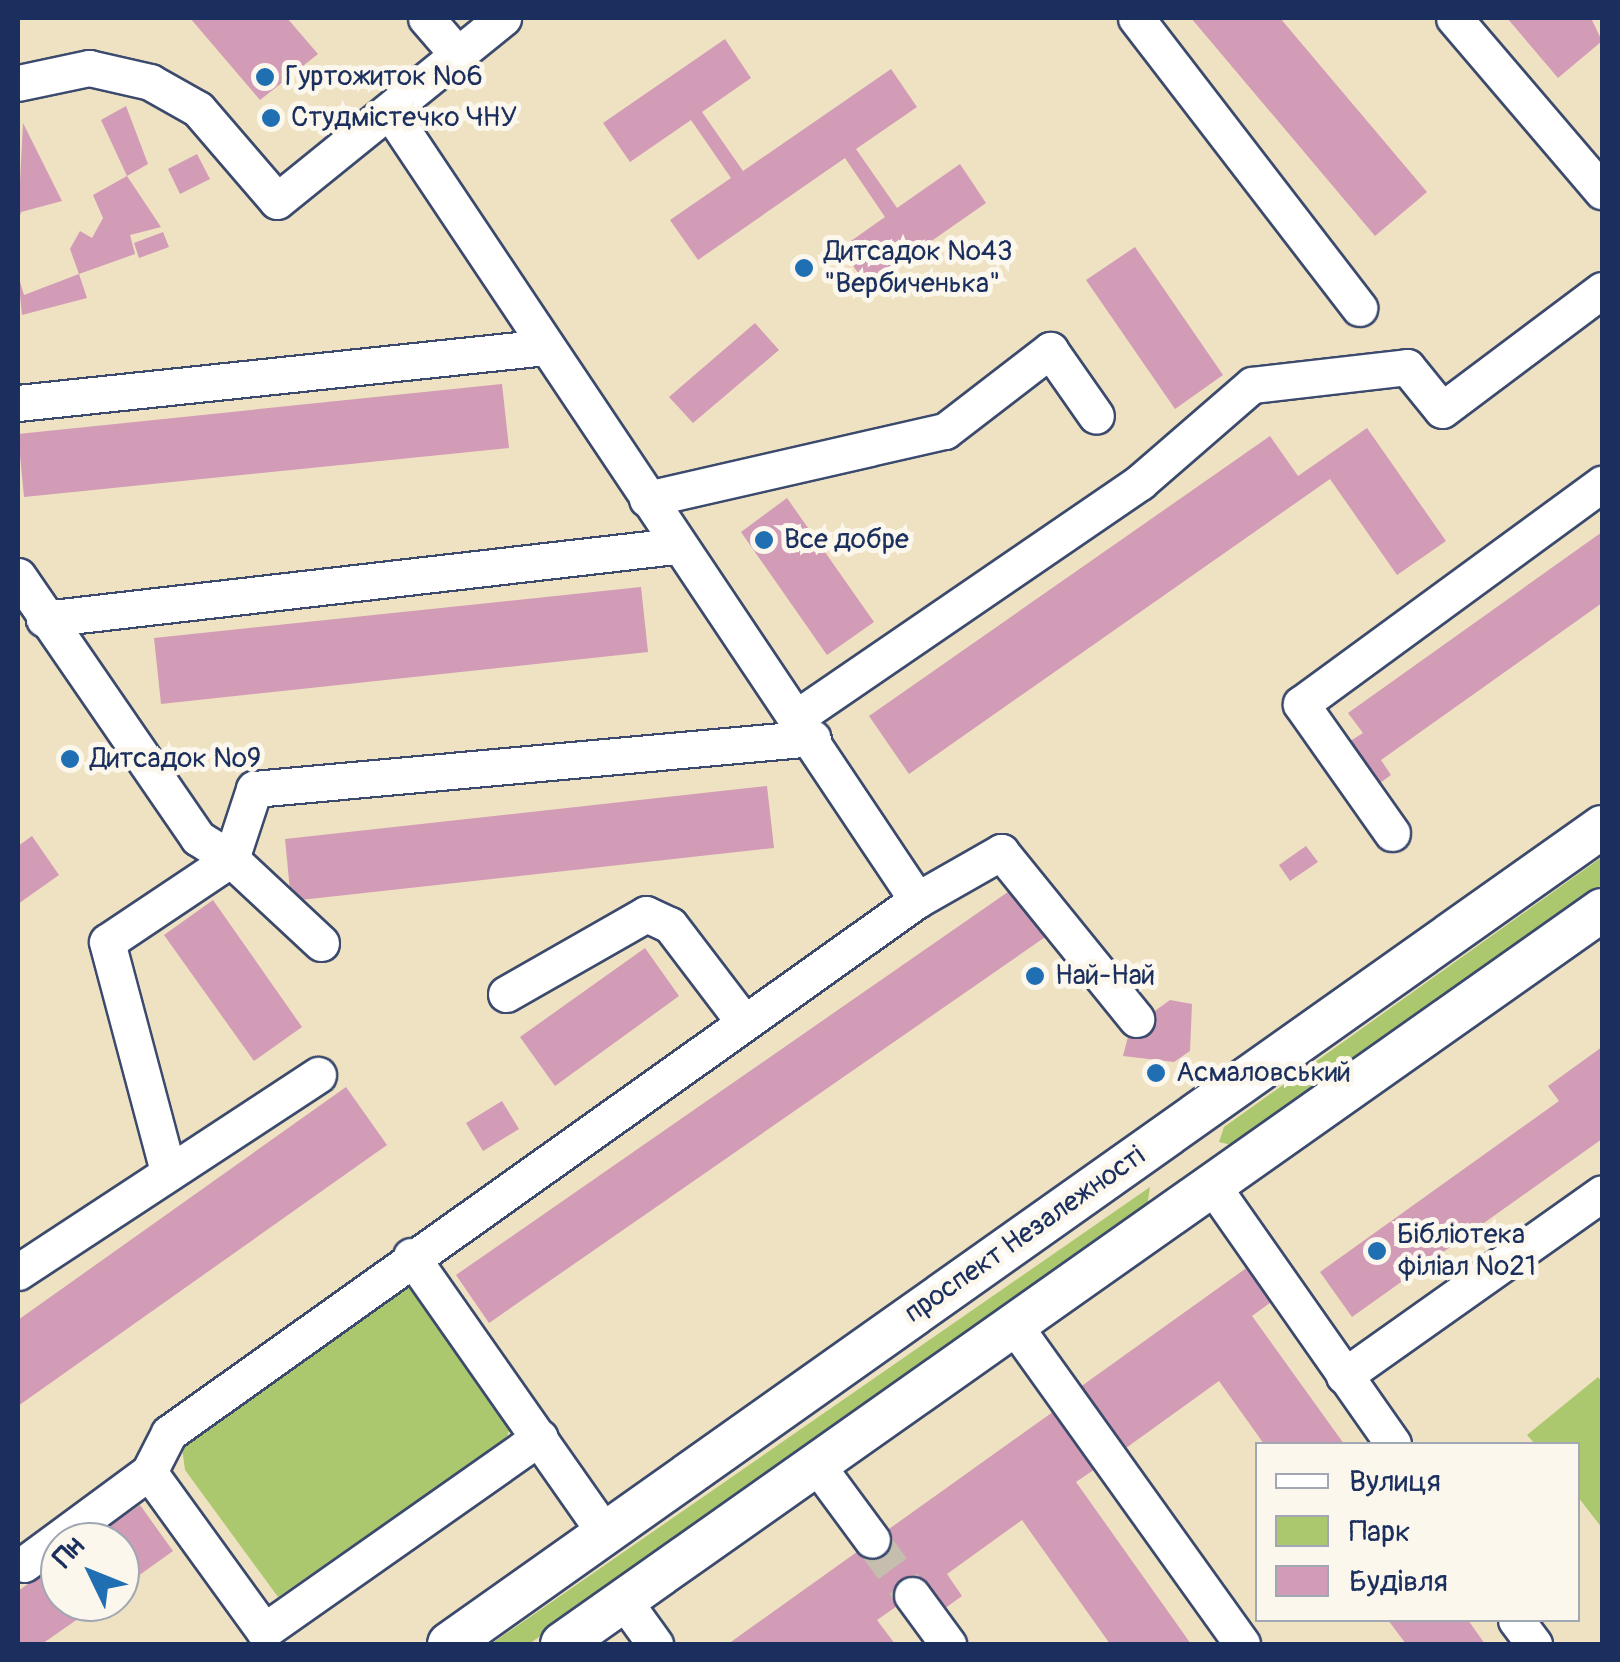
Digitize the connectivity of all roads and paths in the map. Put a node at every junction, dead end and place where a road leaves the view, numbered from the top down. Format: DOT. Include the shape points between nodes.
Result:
graph roads {
  1 [pos="426,18"];
  2 [pos="503,18"];
  3 [pos="1136,18"];
  4 [pos="1454,18"];
  5 [pos="458,55"];
  6 [pos="18,83"];
  7 [pos="391,113"];
  8 [pos="1602,190"];
  9 [pos="1602,290"];
  10 [pos="1359,308"];
  11 [pos="546,347"];
  12 [pos="18,403"];
  13 [pos="1096,416"];
  14 [pos="1602,484"];
  15 [pos="646,499"];
  16 [pos="675,546"];
  17 [pos="18,576"];
  18 [pos="44,619"];
  19 [pos="805,728"];
  20 [pos="1602,827"];
  21 [pos="1392,834"];
  22 [pos="231,859"];
  23 [pos="917,900"];
  24 [pos="1602,910"];
  25 [pos="321,943"];
  26 [pos="506,994"];
  27 [pos="1136,1020"];
  28 [pos="744,1022"];
  29 [pos="318,1074"];
  30 [pos="167,1167"];
  31 [pos="1214,1188"];
  32 [pos="1602,1193"];
  33 [pos="411,1256"];
  34 [pos="18,1272"];
  35 [pos="1016,1328"];
  36 [pos="1344,1376"];
  37 [pos="540,1436"];
  38 [pos="1392,1442"];
  39 [pos="819,1468"];
  40 [pos="149,1472"];
  41 [pos="606,1534"];
  42 [pos="872,1540"];
  43 [pos="20,1562"];
  44 [pos="912,1595"];
  45 [pos="624,1600"];
  46 [pos="1518,1622"];
  47 [pos="449,1644"];
  48 [pos="562,1644"];
  49 [pos="655,1644"];
  50 [pos="948,1644"];
  51 [pos="1242,1644"];
  52 [pos="1534,1644"];
  1 -- 5 [label="street"];
  2 -- 5 [label="street"];
  3 -- 10 [label="street"];
  4 -- 8 [label="street"];
  5 -- 7 [label="street"];
  6 -- 7 [label="street" via="89,68 150,82 198,109 277,200"];
  7 -- 11 [label="street"];
  9 -- 19 [label="street" via="1442,410 1407,367 1252,384 1140,482"];
  11 -- 12 [label="street"];
  11 -- 15 [label="street"];
  13 -- 15 [label="street" via="1050,350 945,432"];
  14 -- 21 [label="street" via="1301,704"];
  15 -- 16 [label="street"];
  16 -- 18 [label="street"];
  16 -- 19 [label="street"];
  17 -- 18 [label="street"];
  18 -- 22 [label="street" via="198,838"];
  19 -- 22 [label="street" via="254,789"];
  19 -- 23 [label="street"];
  20 -- 41 [label="main road, проспект Незалежності"];
  22 -- 25 [label="street"];
  22 -- 30 [label="street" via="107,942"];
  23 -- 27 [label="street" via="1001,852"];
  23 -- 28 [label="street"];
  24 -- 31 [label="main road"];
  26 -- 28 [label="street" via="646,914 670,925"];
  28 -- 33 [label="street"];
  29 -- 30 [label="street"];
  30 -- 34 [label="street"];
  31 -- 35 [label="main road"];
  31 -- 36 [label="street"];
  32 -- 36 [label="street"];
  33 -- 37 [label="street"];
  33 -- 40 [label="street" via="169,1432"];
  35 -- 39 [label="main road"];
  35 -- 51 [label="street"];
  36 -- 38 [label="street"];
  37 -- 40 [label="street" via="264,1631"];
  37 -- 41 [label="street"];
  39 -- 42 [label="street"];
  39 -- 45 [label="main road"];
  40 -- 43 [label="street"];
  41 -- 47 [label="main road, проспект Незалежності"];
  44 -- 50 [label="street"];
  45 -- 48 [label="main road"];
  45 -- 49 [label="street"];
  46 -- 52 [label="street"];
}
